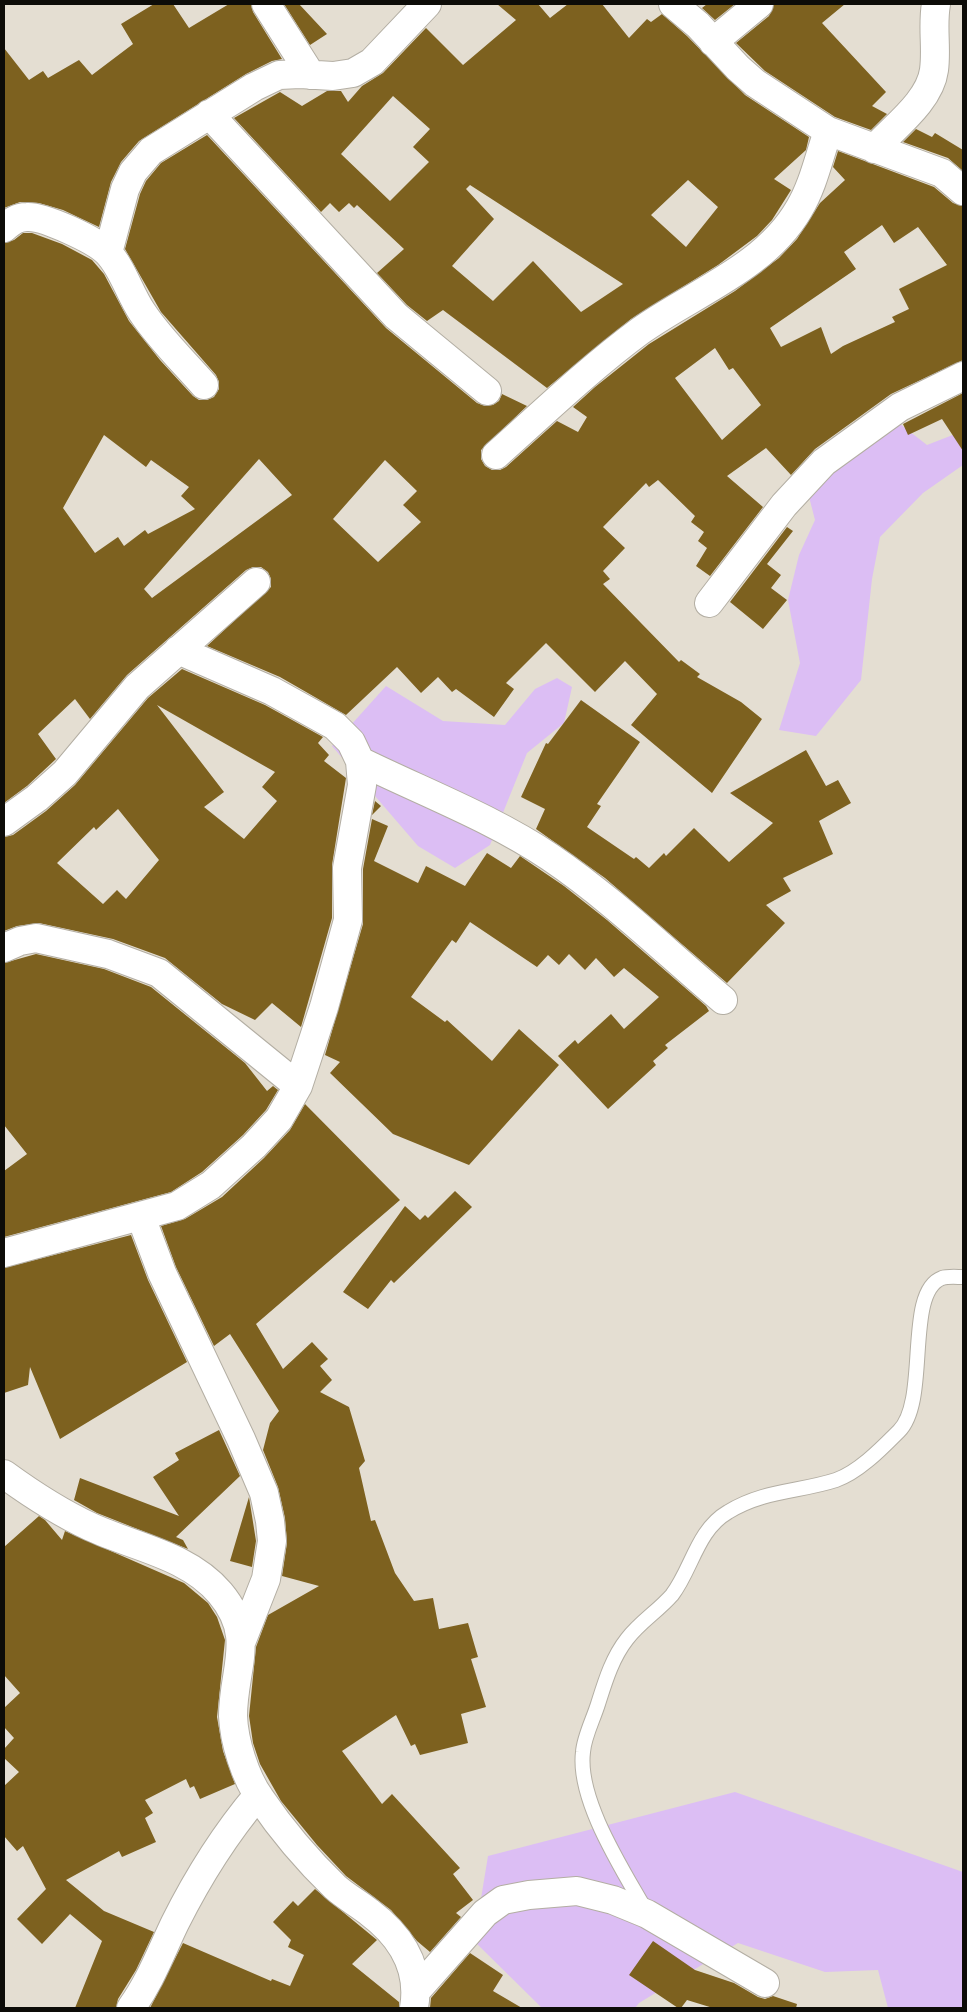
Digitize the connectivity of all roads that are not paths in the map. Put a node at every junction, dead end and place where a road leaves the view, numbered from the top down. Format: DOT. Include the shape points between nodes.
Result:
graph roads {
  1 [pos="266,4"];
  2 [pos="428,4"];
  3 [pos="672,4"];
  4 [pos="759,4"];
  5 [pos="936,4"];
  6 [pos="713,42"];
  7 [pos="311,75"];
  8 [pos="209,114"];
  9 [pos="828,131"];
  10 [pos="874,149"];
  11 [pos="963,191"];
  12 [pos="4,228"];
  13 [pos="108,252"];
  14 [pos="963,376"];
  15 [pos="204,385"];
  16 [pos="487,390"];
  17 [pos="496,455"];
  18 [pos="256,582"];
  19 [pos="709,603"];
  20 [pos="178,650"];
  21 [pos="360,761"];
  22 [pos="4,822"];
  23 [pos="4,948"];
  24 [pos="723,1000"];
  25 [pos="298,1086"];
  26 [pos="141,1217"];
  27 [pos="4,1253"];
  28 [pos="963,1277"];
  29 [pos="4,1474"];
  30 [pos="242,1640"];
  31 [pos="258,1795"];
  32 [pos="647,1914"];
  33 [pos="765,1982"];
  34 [pos="415,1999"];
  35 [pos="131,2008"];
  1 -- 7 [label="street"];
  2 -- 7 [label="street" via="372,62 352,73"];
  3 -- 6 [label="street"];
  4 -- 6 [label="street"];
  5 -- 10 [label="street" via="933,20 934,70 928,88"];
  6 -- 9 [label="street" via="755,82"];
  7 -- 8 [label="street" via="279,75"];
  8 -- 13 [label="street" via="151,151 133,172 118,211"];
  8 -- 16 [label="street" via="396,316"];
  9 -- 10 [label="street"];
  9 -- 17 [label="street" via="799,210 778,237 747,264 640,331"];
  10 -- 11 [label="street" via="942,173"];
  12 -- 13 [label="street" via="16,218 29,216 95,242"];
  13 -- 15 [label="street" via="142,312"];
  14 -- 19 [label="street" via="900,407 824,462 784,506"];
  18 -- 20 [label="street"];
  20 -- 21 [label="street" via="272,691 334,726 351,742"];
  20 -- 22 [label="street" via="137,687 64,773"];
  21 -- 24 [label="street" via="495,826 549,857 609,902"];
  21 -- 25 [label="street" via="362,785 347,868 348,920"];
  23 -- 25 [label="street" via="36,938 108,954 160,973"];
  25 -- 26 [label="street" via="279,1119 211,1185 177,1206"];
  26 -- 27 [label="street"];
  26 -- 30 [label="street" via="162,1273 264,1493 272,1540 266,1579"];
  28 -- 32 [label="lane" via="943,1278 933,1284 928,1296 920,1320 916,1394 901,1430 862,1465 836,1480 768,1494 726,1513 702,1540 671,1595 644,1619 625,1641 613,1662 583,1750 582,1767 590,1799 606,1839"];
  29 -- 30 [label="street" via="90,1527 153,1550 196,1572 219,1592 233,1610"];
  30 -- 31 [label="street" via="233,1718 242,1756"];
  31 -- 34 [label="street" via="335,1887 383,1923 400,1944 413,1967"];
  31 -- 35 [label="street" via="226,1834 204,1870"];
  32 -- 33 [label="street"];
  32 -- 34 [label="street" via="613,1900 577,1891 503,1900 485,1913"];
}
